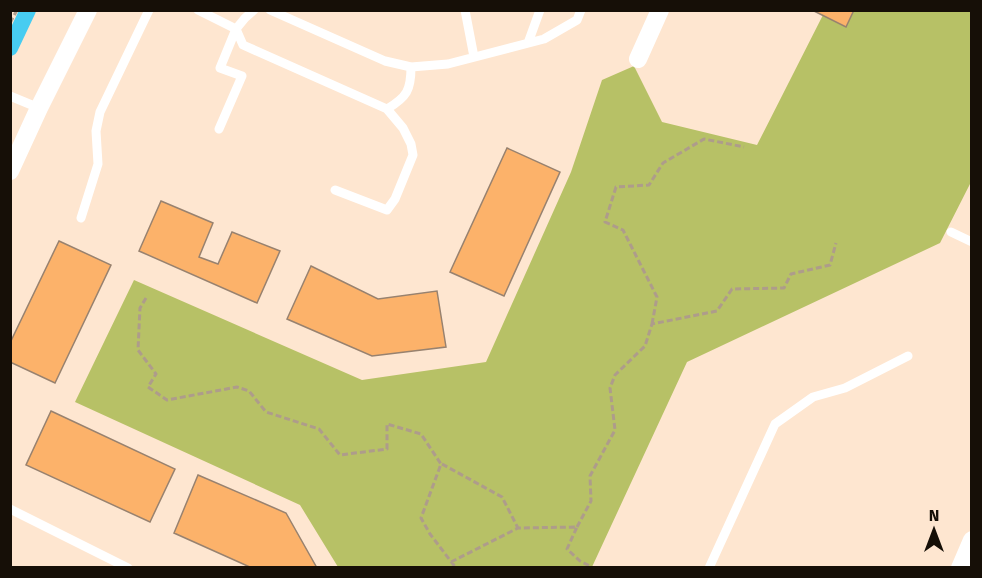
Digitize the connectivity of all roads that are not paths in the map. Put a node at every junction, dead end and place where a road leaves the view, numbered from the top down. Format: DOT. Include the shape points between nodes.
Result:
graph roads {
  1 [pos="88,10"];
  2 [pos="149,10"];
  3 [pos="198,10"];
  4 [pos="254,10"];
  5 [pos="270,10"];
  6 [pos="465,10"];
  7 [pos="540,10"];
  8 [pos="581,10"];
  9 [pos="660,10"];
  10 [pos="236,29"];
  11 [pos="528,43"];
  12 [pos="474,57"];
  13 [pos="638,59"];
  14 [pos="411,67"];
  15 [pos="11,96"];
  16 [pos="39,108"];
  17 [pos="387,109"];
  18 [pos="219,129"];
  19 [pos="10,171"];
  20 [pos="335,190"];
  21 [pos="81,218"];
  22 [pos="951,232"];
  23 [pos="972,242"];
  24 [pos="908,356"];
  25 [pos="10,509"];
  26 [pos="972,540"];
  27 [pos="128,567"];
  28 [pos="709,567"];
  29 [pos="960,567"];
  1 -- 16 [label="street"];
  2 -- 21 [label="lane" via="100,112 96,131 98,164"];
  3 -- 10 [label="lane"];
  4 -- 10 [label="lane"];
  5 -- 14 [label="lane" via="385,61"];
  6 -- 12 [label="lane"];
  7 -- 11 [label="lane"];
  8 -- 11 [label="lane" via="577,20 544,39"];
  9 -- 13 [label="street"];
  10 -- 17 [label="lane" via="243,45"];
  10 -- 18 [label="lane" via="220,68 242,76"];
  11 -- 12 [label="lane"];
  12 -- 14 [label="lane"];
  14 -- 17 [label="lane" via="411,86 400,101"];
  15 -- 16 [label="lane"];
  16 -- 19 [label="street"];
  17 -- 20 [label="lane" via="403,128 413,155 395,199 387,210"];
  22 -- 23 [label="lane"];
  24 -- 28 [label="lane" via="845,388 813,397 774,424"];
  25 -- 27 [label="lane"];
  26 -- 29 [label="street"];
}
